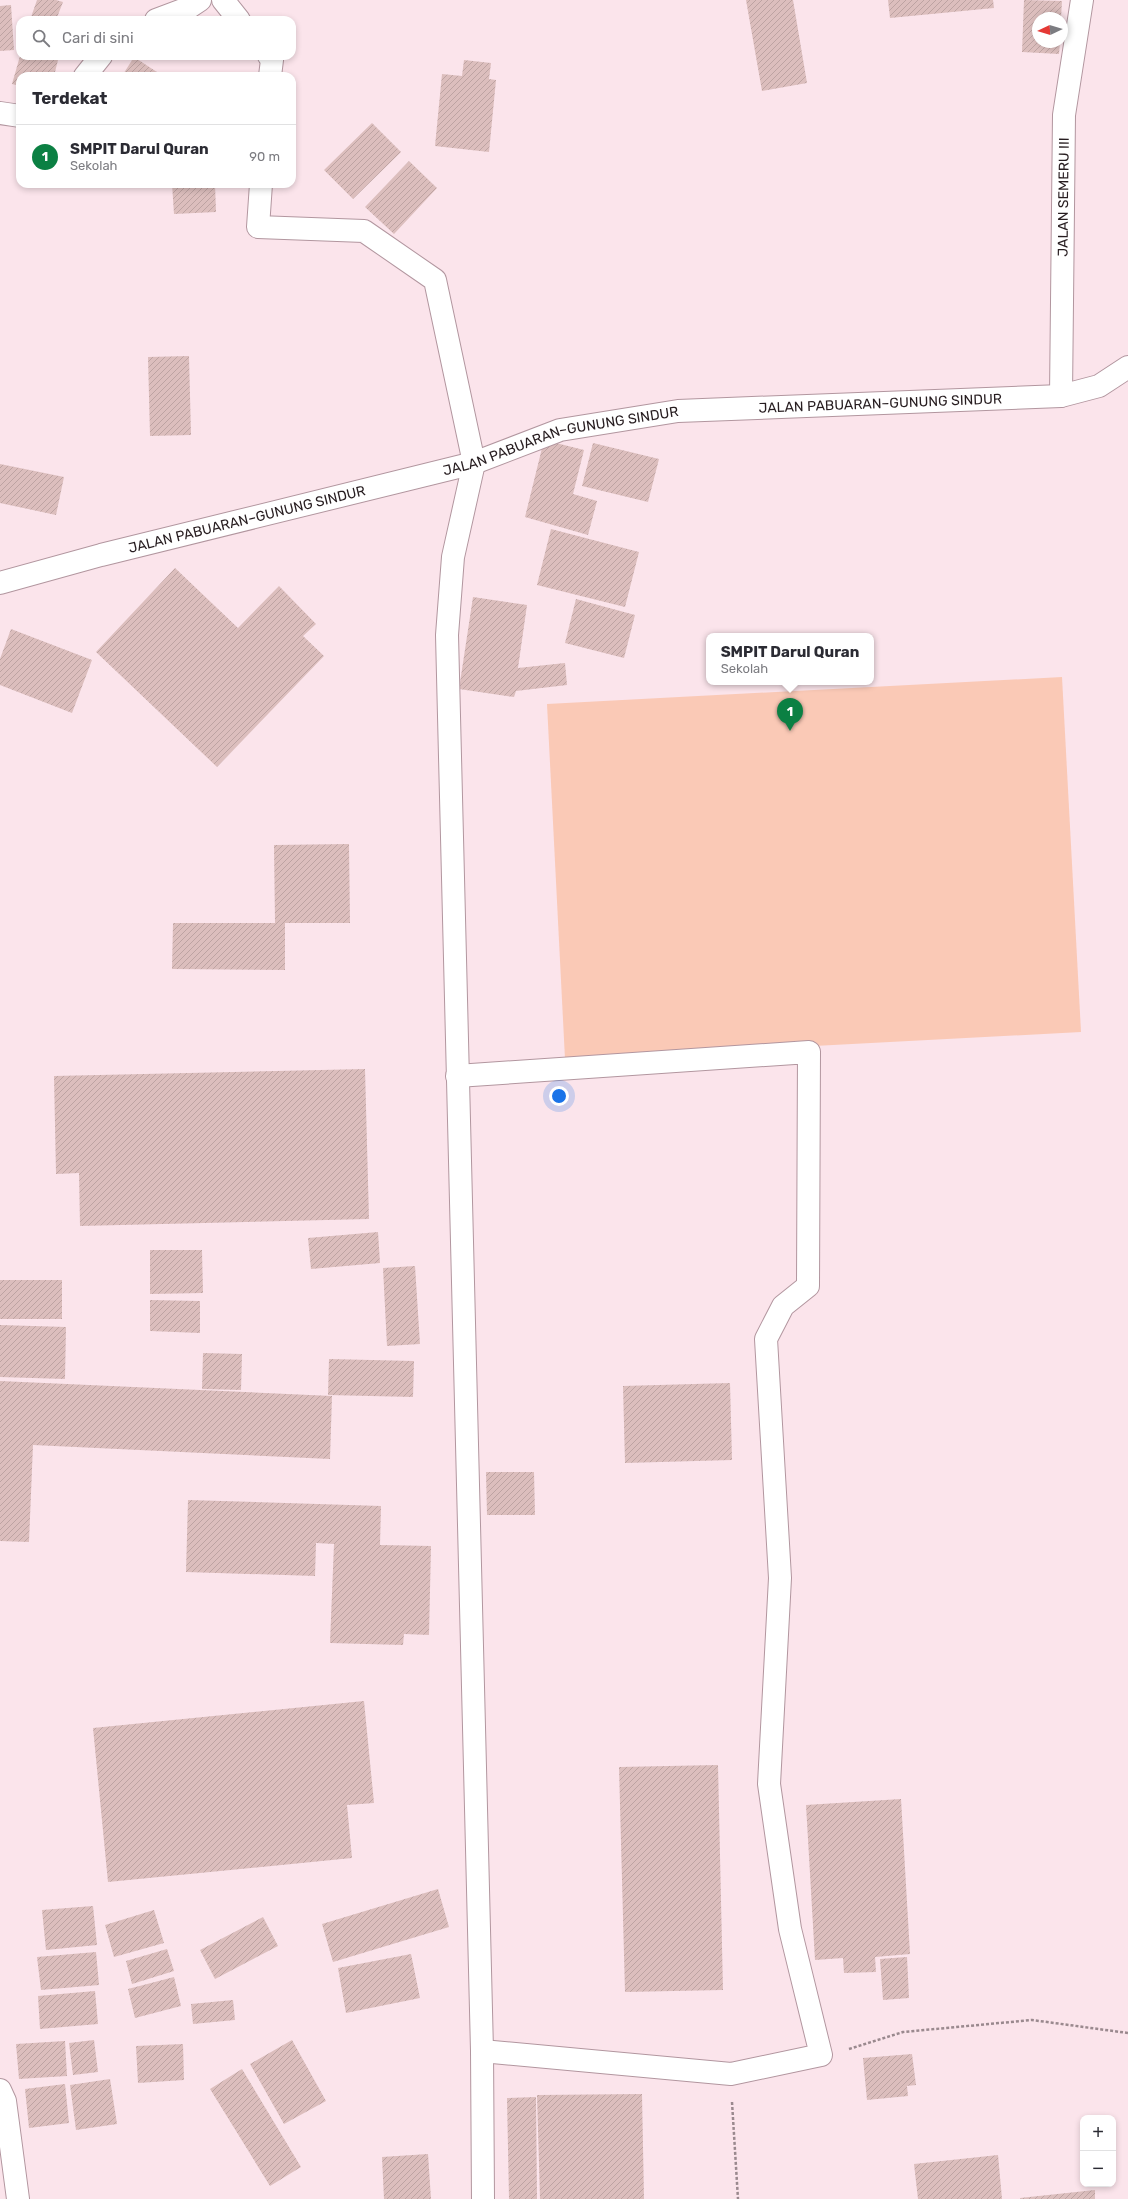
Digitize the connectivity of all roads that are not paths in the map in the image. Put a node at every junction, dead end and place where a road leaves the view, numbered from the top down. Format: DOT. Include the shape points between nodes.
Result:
graph roads {
  1 [pos="200,0"];
  2 [pos="223,0"];
  3 [pos="1082,0"];
  4 [pos="167,16"];
  5 [pos="236,16"];
  6 [pos="98,60"];
  7 [pos="272,60"];
  8 [pos="88,72"];
  9 [pos="270,72"];
  10 [pos="0,113"];
  11 [pos="16,115"];
  12 [pos="261,188"];
  13 [pos="1128,366"];
  14 [pos="1061,396"];
  15 [pos="474,463"];
  16 [pos="0,583"];
  17 [pos="457,1076"];
  18 [pos="482,2051"];
  19 [pos="0,2090"];
  20 [pos="18,2199"];
  21 [pos="483,2199"];
  1 -- 4 [label="street" via="188,8"];
  2 -- 5 [label="street"];
  3 -- 14 [label="street, JALAN SEMERU III" via="1064,115"];
  6 -- 8 [label="street"];
  7 -- 9 [label="street"];
  10 -- 11 [label="street"];
  12 -- 15 [label="street" via="258,227 364,231 435,280"];
  13 -- 14 [label="street, JALAN PABUARAN–GUNUNG SINDUR" via="1099,386"];
  14 -- 15 [label="street, JALAN PABUARAN–GUNUNG SINDUR" via="678,411 560,430"];
  15 -- 16 [label="street, JALAN PABUARAN–GUNUNG SINDUR" via="101,555"];
  15 -- 17 [label="street" via="453,557 447,635"];
  17 -- 18 [label="street"];
  17 -- 18 [label="street" via="809,1052 808,1286 783,1306 766,1339 780,1578 769,1784 790,1929 821,2055 731,2074"];
  18 -- 21 [label="street"];
  19 -- 20 [label="street" via="5,2101"];
}
